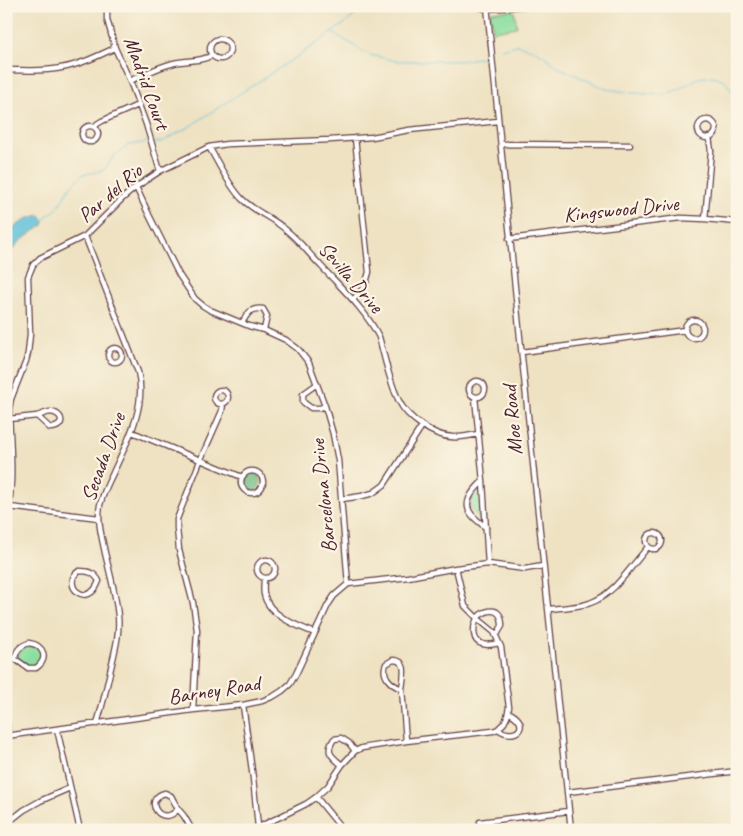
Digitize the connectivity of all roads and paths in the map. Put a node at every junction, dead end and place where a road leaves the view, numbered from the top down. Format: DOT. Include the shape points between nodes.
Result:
graph roads {
  1 [pos="107,6"];
  2 [pos="475,6"];
  3 [pos="525,6"];
  4 [pos="487,7"];
  5 [pos="115,48"];
  6 [pos="212,55"];
  7 [pos="6,70"];
  8 [pos="130,81"];
  9 [pos="138,105"];
  10 [pos="498,121"];
  11 [pos="95,127"];
  12 [pos="709,137"];
  13 [pos="355,138"];
  14 [pos="501,144"];
  15 [pos="630,146"];
  16 [pos="209,147"];
  17 [pos="160,171"];
  18 [pos="136,187"];
  19 [pos="705,219"];
  20 [pos="737,222"];
  21 [pos="85,236"];
  22 [pos="509,239"];
  23 [pos="353,300"];
  24 [pos="242,323"];
  25 [pos="264,330"];
  26 [pos="685,330"];
  27 [pos="130,351"];
  28 [pos="522,352"];
  29 [pos="122,354"];
  30 [pos="317,384"];
  31 [pos="475,397"];
  32 [pos="223,404"];
  33 [pos="325,406"];
  34 [pos="37,416"];
  35 [pos="9,419"];
  36 [pos="422,426"];
  37 [pos="132,432"];
  38 [pos="479,434"];
  39 [pos="200,461"];
  40 [pos="242,477"];
  41 [pos="483,481"];
  42 [pos="342,499"];
  43 [pos="9,507"];
  44 [pos="99,518"];
  45 [pos="6,521"];
  46 [pos="486,528"];
  47 [pos="648,547"];
  48 [pos="488,564"];
  49 [pos="543,566"];
  50 [pos="456,568"];
  51 [pos="264,578"];
  52 [pos="99,581"];
  53 [pos="112,581"];
  54 [pos="348,584"];
  55 [pos="548,609"];
  56 [pos="477,618"];
  57 [pos="315,633"];
  58 [pos="496,636"];
  59 [pos="499,643"];
  60 [pos="14,659"];
  61 [pos="6,660"];
  62 [pos="402,689"];
  63 [pos="243,705"];
  64 [pos="193,710"];
  65 [pos="508,712"];
  66 [pos="6,713"];
  67 [pos="98,724"];
  68 [pos="57,729"];
  69 [pos="498,729"];
  70 [pos="7,736"];
  71 [pos="406,741"];
  72 [pos="355,751"];
  73 [pos="342,765"];
  74 [pos="737,771"];
  75 [pos="70,788"];
  76 [pos="568,792"];
  77 [pos="316,797"];
  78 [pos="178,809"];
  79 [pos="569,811"];
  80 [pos="480,822"];
  81 [pos="6,824"];
  82 [pos="258,827"];
  83 [pos="80,830"];
  84 [pos="192,830"];
  85 [pos="253,830"];
  86 [pos="340,830"];
  87 [pos="571,830"];
  1 -- 5 [label="street, Madrid Court"];
  2 -- 4 [label="street"];
  3 -- 4 [label="street"];
  4 -- 10 [label="street, Moe Road"];
  5 -- 7 [label="street" via="59,69"];
  5 -- 8 [label="street, Madrid Court"];
  6 -- 6 [label="street" via="210,48 214,41 226,40 230,53 218,59"];
  6 -- 8 [label="street" via="174,63"];
  8 -- 9 [label="street, Madrid Court"];
  9 -- 11 [label="street" via="102,120"];
  9 -- 17 [label="street, Madrid Court"];
  10 -- 13 [label="street, Par del Rio"];
  10 -- 14 [label="street, Moe Road"];
  12 -- 19 [label="street" via="711,151"];
  13 -- 16 [label="street, Par del Rio"];
  13 -- 23 [label="street" via="369,272 365,286"];
  14 -- 15 [label="street"];
  14 -- 22 [label="street, Moe Road"];
  16 -- 17 [label="street, Par del Rio"];
  16 -- 23 [label="street, Sevilla Drive" via="242,199 288,231"];
  17 -- 18 [label="street, Par del Rio"];
  18 -- 21 [label="street, Par del Rio"];
  18 -- 24 [label="street, Barcelona Drive" via="179,275 195,299 210,310"];
  19 -- 20 [label="street, Kingswood Drive"];
  19 -- 22 [label="street, Kingswood Drive" via="681,218"];
  21 -- 27 [label="street, Secada Drive"];
  21 -- 35 [label="street, Par del Rio" via="40,258 30,271 28,353 10,404"];
  22 -- 28 [label="street, Moe Road"];
  23 -- 36 [label="street, Sevilla Drive" via="379,337 400,403"];
  24 -- 25 [label="street, Barcelona Drive"];
  24 -- 25 [label="street" via="251,310 258,308 267,316"];
  25 -- 30 [label="street, Barcelona Drive" via="298,349 309,363"];
  26 -- 28 [label="street"];
  27 -- 29 [label="street"];
  27 -- 37 [label="street, Secada Drive" via="141,391"];
  28 -- 49 [label="street, Moe Road"];
  30 -- 33 [label="street, Barcelona Drive"];
  30 -- 33 [label="street, Barcelona Drive" via="303,394 303,402 311,408"];
  31 -- 38 [label="street"];
  32 -- 39 [label="street"];
  33 -- 42 [label="street, Barcelona Drive" via="334,434"];
  34 -- 34 [label="street" via="50,428 61,424 60,416 54,412"];
  34 -- 35 [label="street"];
  35 -- 43 [label="street, Par del Rio" via="12,471"];
  36 -- 38 [label="street, Sevilla Drive" via="453,437"];
  36 -- 42 [label="street" via="384,485 373,493"];
  37 -- 39 [label="street"];
  37 -- 44 [label="street, Secada Drive" via="104,492"];
  38 -- 41 [label="street"];
  39 -- 40 [label="street"];
  39 -- 64 [label="street" via="176,528 197,630"];
  40 -- 40 [label="street" via="249,471 256,472 261,476 262,486 253,493 248,492 241,485"];
  41 -- 46 [label="street"];
  41 -- 46 [label="street" via="473,491 468,507"];
  42 -- 54 [label="street, Barcelona Drive"];
  43 -- 44 [label="street"];
  43 -- 45 [label="street, Par del Rio"];
  44 -- 53 [label="street, Secada Drive"];
  46 -- 48 [label="street"];
  47 -- 55 [label="street" via="601,598 588,604"];
  48 -- 49 [label="street" via="525,569"];
  48 -- 50 [label="street"];
  49 -- 55 [label="street, Moe Road"];
  50 -- 54 [label="street"];
  50 -- 56 [label="street" via="464,606"];
  51 -- 51 [label="street" via="258,573 258,568 262,562 269,561 275,571 271,577"];
  51 -- 57 [label="street" via="264,595 269,605 290,622"];
  52 -- 52 [label="street" via="87,571 79,571 73,577 74,589 80,594 92,592"];
  52 -- 53 [label="street"];
  53 -- 67 [label="street, Secada Drive" via="118,635"];
  54 -- 57 [label="street, Barney Road" via="334,596"];
  55 -- 76 [label="street, Moe Road"];
  56 -- 58 [label="street"];
  56 -- 58 [label="street" via="493,610 498,612 502,626"];
  56 -- 59 [label="street" via="474,631 477,641 490,645"];
  57 -- 63 [label="street, Barney Road" via="290,684 274,696"];
  58 -- 59 [label="street"];
  59 -- 65 [label="street"];
  60 -- 60 [label="street" via="28,668 36,668 43,659 42,649 34,644 23,645"];
  60 -- 61 [label="street"];
  62 -- 62 [label="street" via="402,664 398,660 389,661 384,668 385,674"];
  62 -- 71 [label="street"];
  63 -- 64 [label="street, Barney Road"];
  63 -- 82 [label="street"];
  64 -- 67 [label="street, Barney Road"];
  65 -- 69 [label="street"];
  65 -- 69 [label="street" via="520,721 520,729 506,734"];
  66 -- 70 [label="street"];
  67 -- 68 [label="street, Barney Road"];
  68 -- 70 [label="street, Barney Road"];
  68 -- 75 [label="street"];
  69 -- 71 [label="street"];
  71 -- 72 [label="street"];
  72 -- 73 [label="street"];
  72 -- 73 [label="street" via="342,738 334,739 330,752"];
  73 -- 77 [label="street"];
  74 -- 76 [label="street"];
  75 -- 81 [label="street" via="40,800"];
  75 -- 83 [label="street"];
  76 -- 79 [label="street, Moe Road"];
  77 -- 82 [label="street"];
  77 -- 86 [label="street"];
  78 -- 78 [label="street" via="169,794 160,794 155,800 155,810 161,815 168,816"];
  78 -- 84 [label="street"];
  79 -- 80 [label="street"];
  79 -- 87 [label="street, Moe Road"];
  82 -- 85 [label="street"];
}
